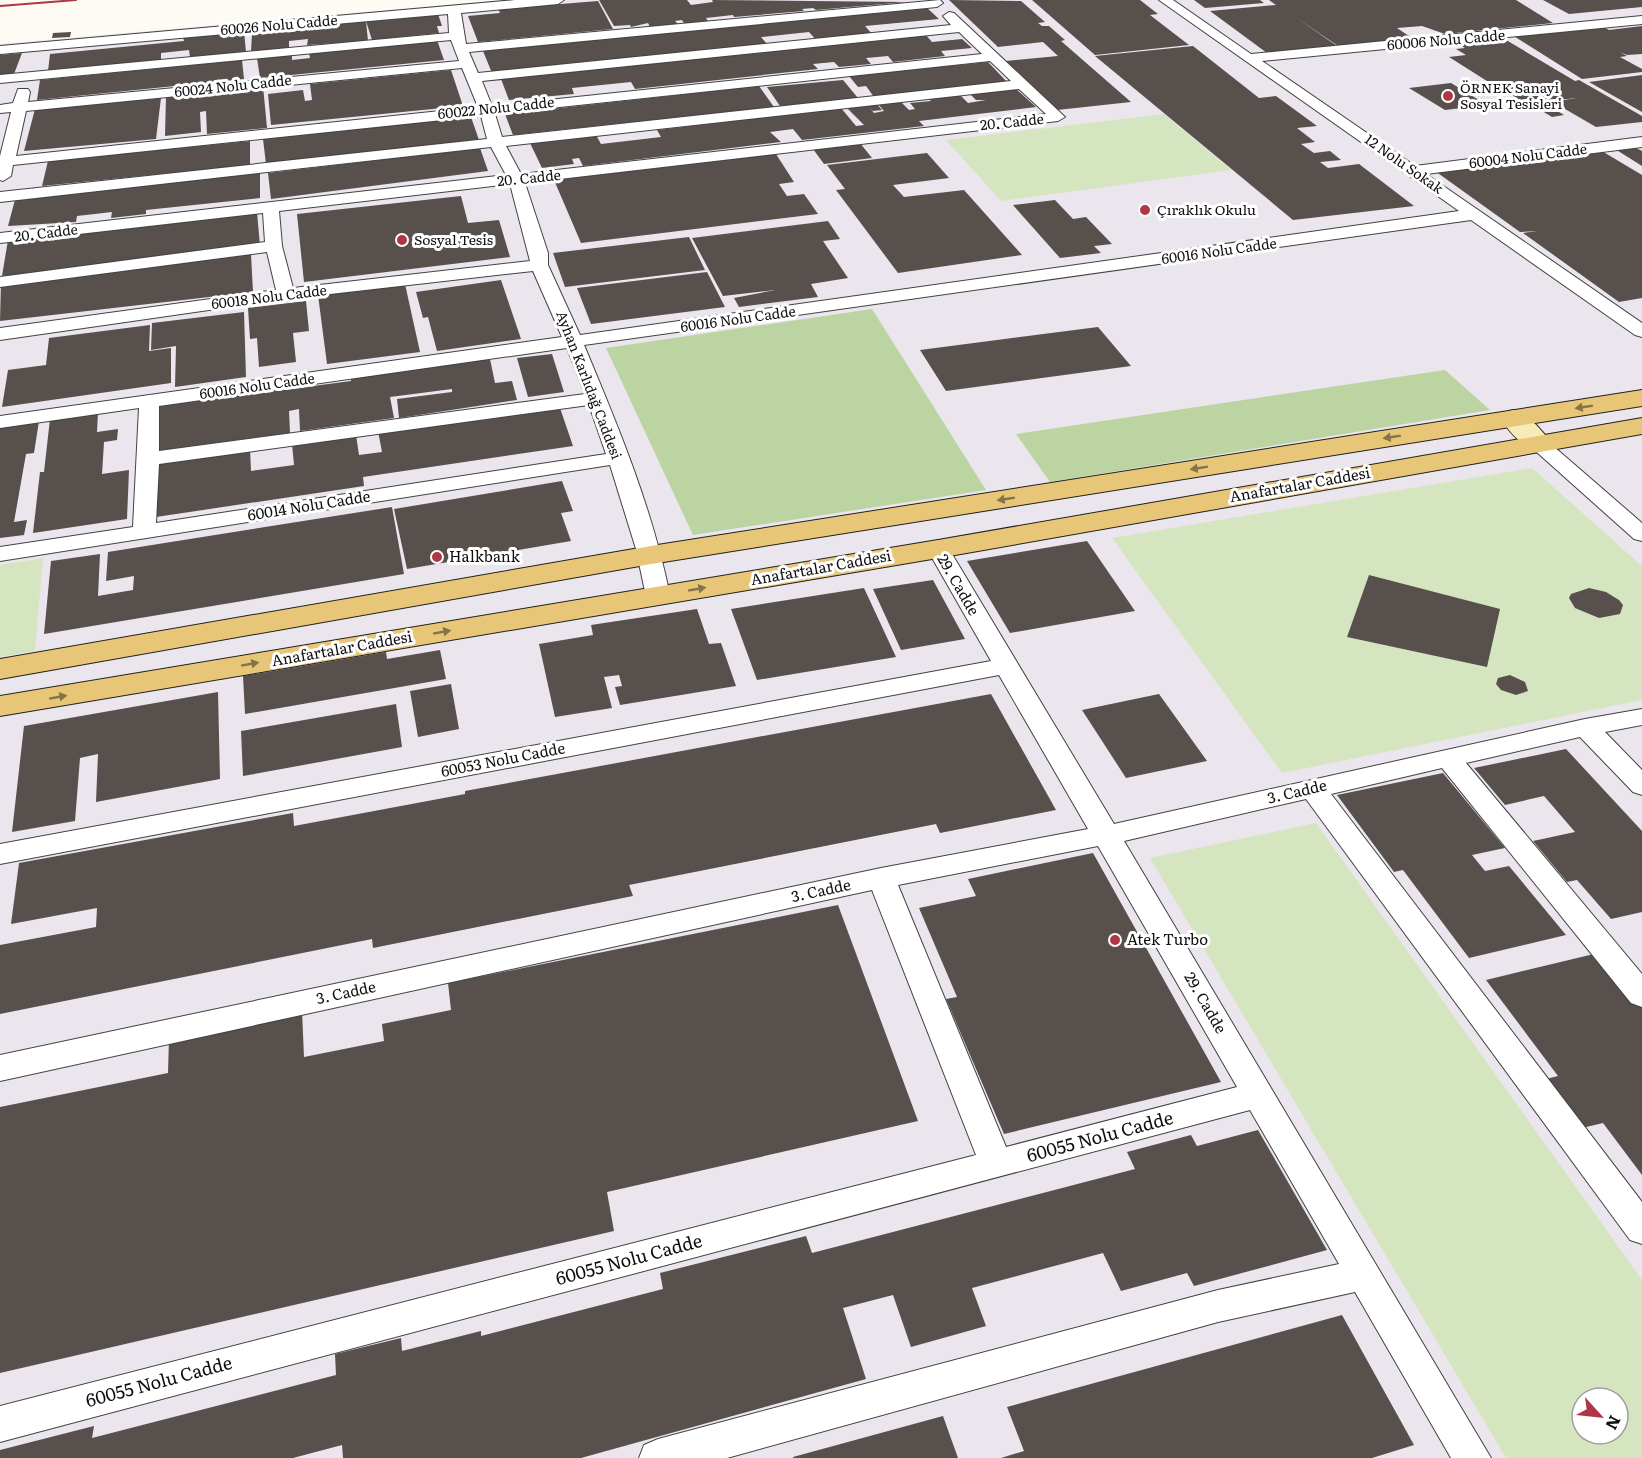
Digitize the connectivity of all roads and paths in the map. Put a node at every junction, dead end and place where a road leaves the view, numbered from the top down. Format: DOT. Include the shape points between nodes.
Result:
graph roads {
  1 [pos="558,0"];
  2 [pos="1165,0"];
  3 [pos="936,1"];
  4 [pos="454,9"];
  5 [pos="1642,20"];
  6 [pos="961,28"];
  7 [pos="32,47"];
  8 [pos="0,50"];
  9 [pos="464,57"];
  10 [pos="992,57"];
  11 [pos="1249,58"];
  12 [pos="27,76"];
  13 [pos="0,79"];
  14 [pos="1022,84"];
  15 [pos="20,107"];
  16 [pos="0,109"];
  17 [pos="486,109"];
  18 [pos="496,142"];
  19 [pos="1642,142"];
  20 [pos="3,161"];
  21 [pos="1415,171"];
  22 [pos="516,179"];
  23 [pos="0,188"];
  24 [pos="0,197"];
  25 [pos="271,207"];
  26 [pos="1476,214"];
  27 [pos="0,238"];
  28 [pos="274,246"];
  29 [pos="539,265"];
  30 [pos="0,282"];
  31 [pos="286,294"];
  32 [pos="1633,318"];
  33 [pos="1642,331"];
  34 [pos="0,334"];
  35 [pos="576,342"];
  36 [pos="596,398"];
  37 [pos="1642,398"];
  38 [pos="149,401"];
  39 [pos="1513,418"];
  40 [pos="0,422"];
  41 [pos="1642,426"];
  42 [pos="1538,443"];
  43 [pos="618,458"];
  44 [pos="149,459"];
  45 [pos="1637,524"];
  46 [pos="144,532"];
  47 [pos="938,549"];
  48 [pos="0,554"];
  49 [pos="651,555"];
  50 [pos="658,596"];
  51 [pos="1006,666"];
  52 [pos="0,669"];
  53 [pos="0,706"];
  54 [pos="1642,717"];
  55 [pos="1585,727"];
  56 [pos="1448,758"];
  57 [pos="1642,786"];
  58 [pos="1313,789"];
  59 [pos="1107,835"];
  60 [pos="0,854"];
  61 [pos="881,878"];
  62 [pos="1642,995"];
  63 [pos="0,1068"];
  64 [pos="1258,1095"];
  65 [pos="996,1164"];
  66 [pos="1642,1229"];
  67 [pos="1364,1274"];
  68 [pos="0,1424"];
  69 [pos="658,1458"];
  70 [pos="1472,1458"];
  1 -- 4 [label="street, 60026 Nolu Cadde"];
  2 -- 11 [label="street, 12 Nolu Sokak"];
  3 -- 6 [label="street"];
  3 -- 9 [label="street"];
  4 -- 7 [label="street, 60026 Nolu Cadde"];
  4 -- 9 [label="street, Ayhan Karlıdağ Caddesi"];
  5 -- 11 [label="street, 60006 Nolu Cadde"];
  6 -- 9 [label="street"];
  6 -- 10 [label="street"];
  7 -- 8 [label="street, 60026 Nolu Cadde"];
  7 -- 12 [label="street"];
  9 -- 12 [label="street, 60026 Nolu Cadde"];
  9 -- 15 [label="street, 60024 Nolu Cadde"];
  9 -- 17 [label="street, Ayhan Karlıdağ Caddesi"];
  10 -- 14 [label="street"];
  10 -- 17 [label="street, 60022 Nolu Cadde"];
  11 -- 21 [label="street, 12 Nolu Sokak"];
  12 -- 13 [label="street, 60026 Nolu Cadde"];
  12 -- 15 [label="street"];
  14 -- 18 [label="street"];
  14 -- 22 [label="street, 20. Cadde" via="1059,117"];
  15 -- 16 [label="street, 60024 Nolu Cadde"];
  15 -- 20 [label="street"];
  17 -- 18 [label="street, Ayhan Karlıdağ Caddesi"];
  17 -- 20 [label="street, 60022 Nolu Cadde"];
  18 -- 22 [label="street, Ayhan Karlıdağ Caddesi"];
  18 -- 24 [label="street"];
  19 -- 21 [label="street, 60004 Nolu Cadde"];
  20 -- 23 [label="street"];
  21 -- 26 [label="street, 12 Nolu Sokak"];
  22 -- 25 [label="street, 20. Cadde"];
  22 -- 29 [label="street, Ayhan Karlıdağ Caddesi" via="539,253"];
  25 -- 27 [label="street, 20. Cadde"];
  25 -- 28 [label="street"];
  26 -- 32 [label="street, 12 Nolu Sokak"];
  26 -- 35 [label="street, 60016 Nolu Cadde"];
  28 -- 30 [label="street"];
  28 -- 31 [label="street"];
  29 -- 31 [label="street, 60018 Nolu Cadde"];
  29 -- 35 [label="street, Ayhan Karlıdağ Caddesi"];
  31 -- 34 [label="street, 60018 Nolu Cadde"];
  32 -- 33 [label="street, 12 Nolu Sokak"];
  35 -- 36 [label="street, Ayhan Karlıdağ Caddesi"];
  35 -- 38 [label="street, 60016 Nolu Cadde"];
  36 -- 43 [label="street, Ayhan Karlıdağ Caddesi"];
  36 -- 44 [label="street"];
  37 -- 39 [label="main road, Anafartalar Caddesi, one-way"];
  38 -- 40 [label="street, 60016 Nolu Cadde"];
  38 -- 44 [label="street"];
  39 -- 42 [label="main road"];
  39 -- 49 [label="main road, Anafartalar Caddesi, one-way"];
  41 -- 42 [label="main road, Anafartalar Caddesi"];
  42 -- 45 [label="street"];
  42 -- 47 [label="main road, Anafartalar Caddesi"];
  43 -- 46 [label="street, 60014 Nolu Cadde"];
  43 -- 49 [label="street, Ayhan Karlıdağ Caddesi"];
  44 -- 46 [label="street"];
  46 -- 48 [label="street, 60014 Nolu Cadde"];
  50 -- 47 [label="main road, Anafartalar Caddesi, one-way"];
  47 -- 51 [label="street, 29. Cadde"];
  49 -- 50 [label="street, Ayhan Karlıdağ Caddesi"];
  49 -- 52 [label="main road, Anafartalar Caddesi"];
  53 -- 50 [label="main road, Anafartalar Caddesi, one-way"];
  51 -- 59 [label="street, 29. Cadde"];
  51 -- 60 [label="street, 60053 Nolu Cadde"];
  54 -- 55 [label="street, 3. Cadde"];
  55 -- 56 [label="street, 3. Cadde"];
  55 -- 57 [label="street"];
  56 -- 58 [label="street, 3. Cadde"];
  56 -- 62 [label="street"];
  58 -- 59 [label="street, 3. Cadde"];
  58 -- 66 [label="street"];
  59 -- 61 [label="street, 3. Cadde"];
  59 -- 64 [label="street, 29. Cadde"];
  61 -- 63 [label="street, 3. Cadde"];
  61 -- 65 [label="street"];
  64 -- 65 [label="street, 60055 Nolu Cadde"];
  64 -- 67 [label="street, 29. Cadde"];
  65 -- 68 [label="street, 60055 Nolu Cadde"];
  67 -- 69 [label="street" via="1218,1306"];
  67 -- 70 [label="street, 29. Cadde"];
}
